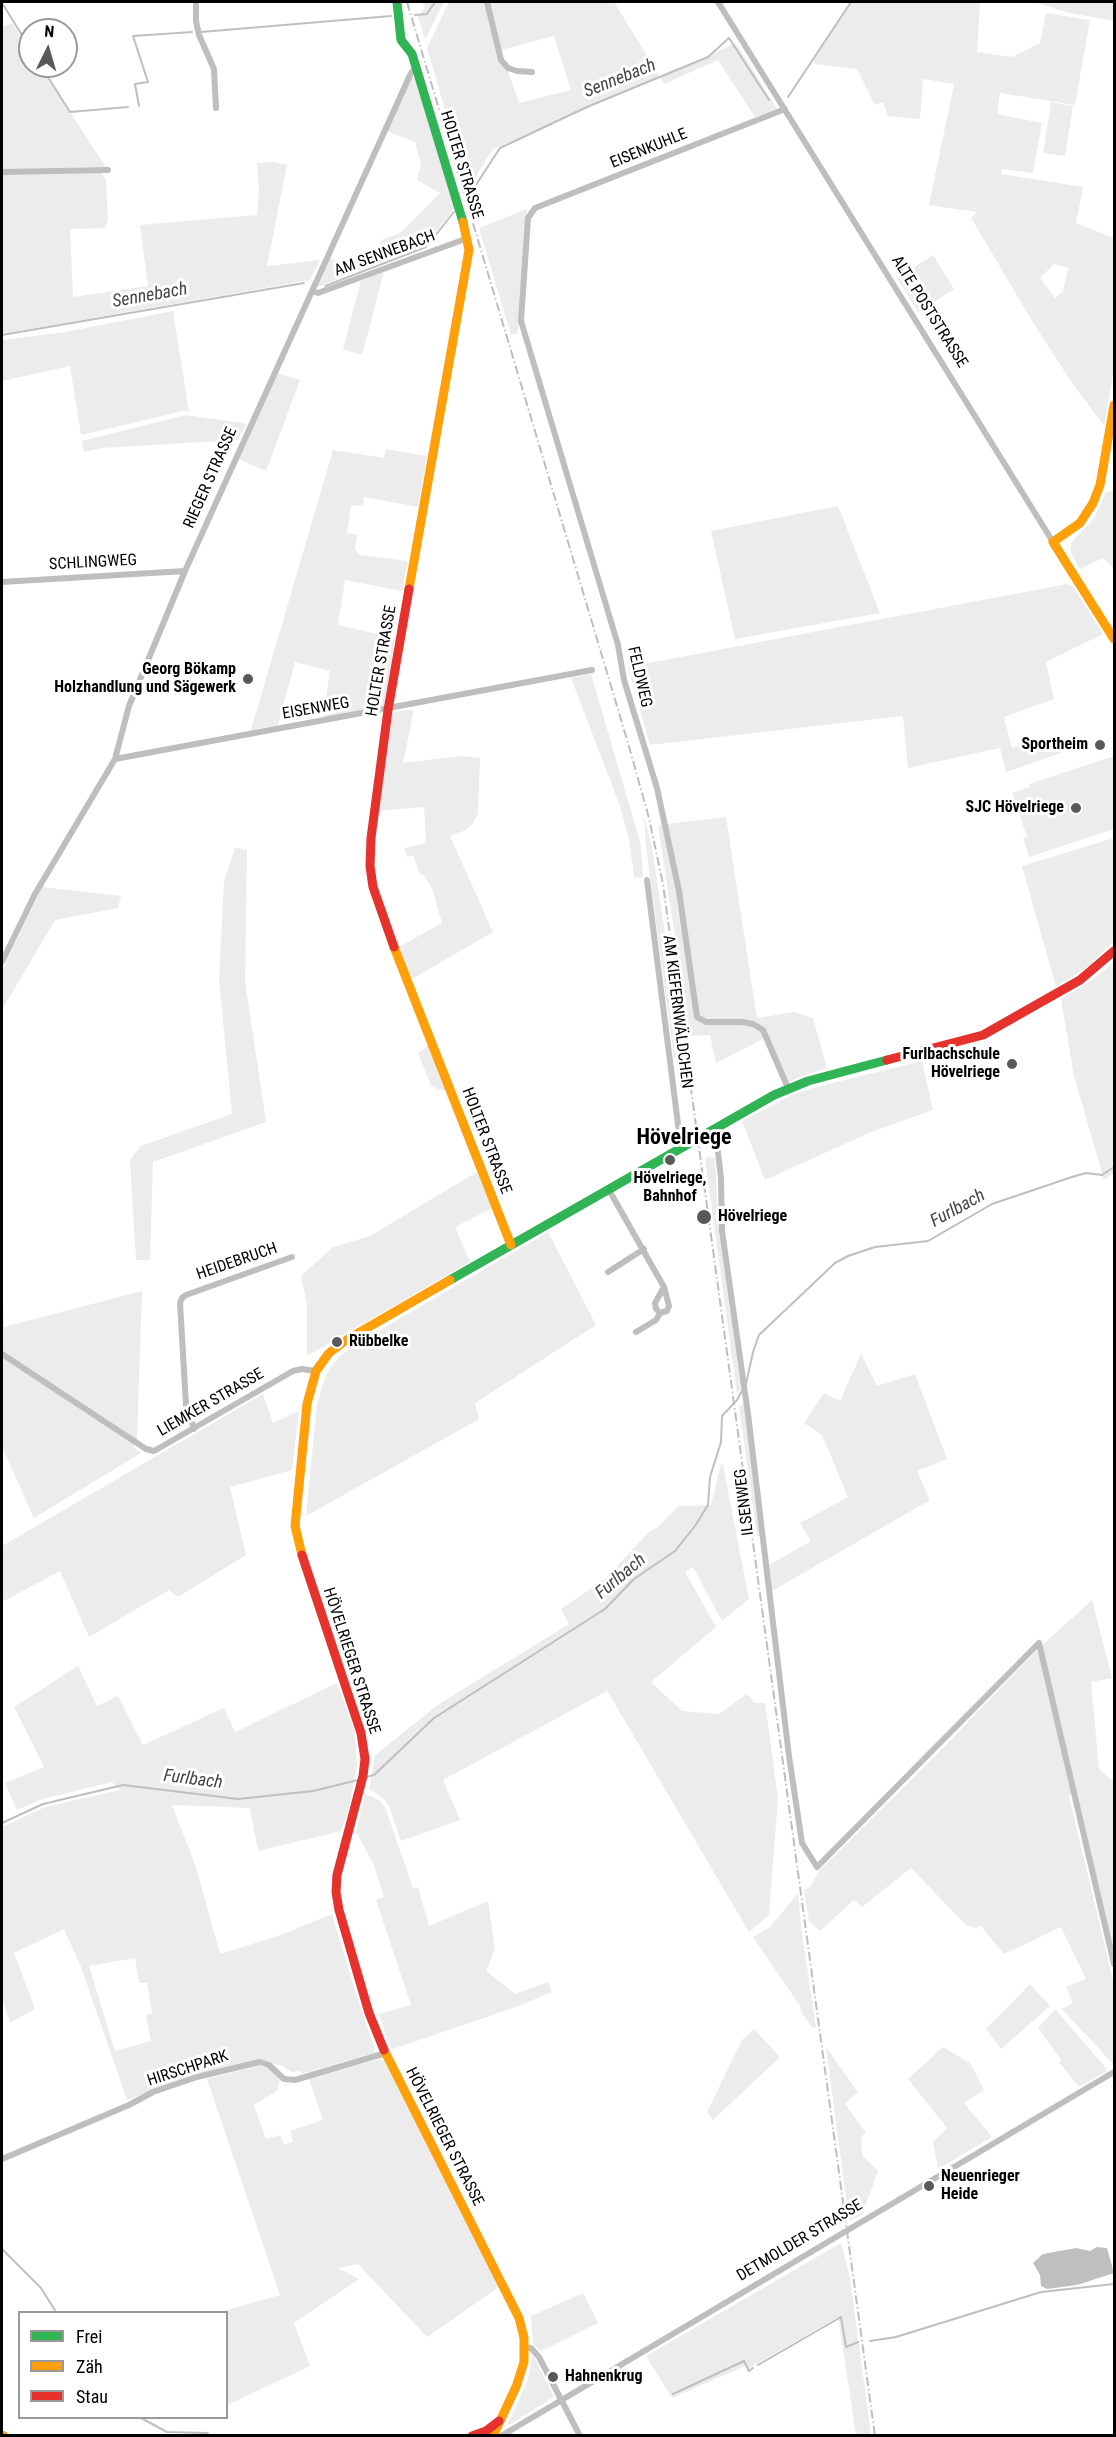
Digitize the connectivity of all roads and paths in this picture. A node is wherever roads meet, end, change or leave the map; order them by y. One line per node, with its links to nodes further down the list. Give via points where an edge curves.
1 (196, 2): 7 (street, via 198,28 214,69)
2 (397, 2): 5 (main road, via 401,40 412,54)
3 (487, 2): 6 (street, via 501,60 508,68)
4 (718, 2): 8 (street, ALTE POSTSTRASSE)
5 (416, 68): 12 (main road, HOLTER STRASSE); 13 (street, RIEGER STRASSE)
6 (532, 72)
7 (216, 108)
8 (785, 109): 11 (street, EISENKUHLE, via 535,208); 15 (street, ALTE POSTSTRASSE)
9 (108, 170): 10 (street)
10 (2, 172)
11 (528, 218): 25 (street, FELDWEG, via 521,321 657,788 679,891 697,1017 706,1022 753,1024 763,1030)
12 (468, 237): 13 (street, AM SENNEBACH, via 318,293); 20 (main road, HOLTER STRASSE, via 469,263)
13 (312, 291): 16 (street, RIEGER STRASSE)
14 (1114, 405): 15 (main road, via 1100,485 1093,502 1080,523)
15 (1053, 542): 18 (main road, ALTE POSTSTRASSE)
16 (185, 571): 17 (street, SCHLINGWEG); 21 (street, RIEGER STRASSE, via 129,706)
17 (2, 582)
18 (1114, 639)
19 (592, 670): 20 (street, EISENWEG)
20 (388, 710): 21 (street, EISENWEG); 29 (main road, HOLTER STRASSE, via 371,838 373,887)
21 (115, 759): 24 (street, RIEGER STRASSE, via 35,894)
22 (647, 880): 27 (street, AM KIEFERNWÄLDCHEN)
23 (1114, 951): 25 (main road, HÖVELRIEGER STRASSE, via 1073,984 983,1035)
24 (2, 962)
25 (788, 1088): 26 (main road, HÖVELRIEGER STRASSE)
26 (712, 1130): 27 (main road, HÖVELRIEGER STRASSE); 39 (street, ILSENWEG, via 722,1178 722,1231 801,1837 807,1854 817,1867 1039,1643)
27 (683, 1146): 28 (main road, HÖVELRIEGER STRASSE)
28 (609, 1190): 29 (main road, HÖVELRIEGER STRASSE); 30 (street)
29 (509, 1247): 37 (main road, HÖVELRIEGER STRASSE, via 348,1339 329,1353)
30 (644, 1249): 32 (street); 33 (street)
31 (292, 1257): 38 (street, HEIDEBRUCH, via 182,1298 186,1406)
32 (608, 1272)
33 (664, 1287): 34 (street, via 655,1303); 34 (street, via 669,1306 667,1311)
34 (660, 1312): 35 (street, via 656,1320)
35 (636, 1332)
36 (2, 1354): 38 (street, LIEMKER STRASSE, via 146,1449 154,1451)
37 (316, 1371): 38 (street, LIEMKER STRASSE, via 293,1371); 40 (main road, HÖVELRIEGER STRASSE, via 307,1404 295,1526 364,1747 364,1772 336,1892 369,2013)
38 (195, 1428)
39 (1114, 1964)
40 (386, 2053): 42 (street, HIRSCHPARK, via 295,2080 284,2079 260,2062 197,2078 153,2092); 43 (main road, HÖVELRIEGER STRASSE, via 519,2318)
41 (1114, 2072): 44 (street, DETMOLDER STRASSE)
42 (2, 2159)
43 (525, 2348): 44 (street, via 531,2348 539,2357); 45 (main road, HÖVELRIEGER STRASSE, via 520,2375)
44 (562, 2400): 45 (street, DETMOLDER STRASSE, via 510,2430); 47 (street)
45 (494, 2433): 46 (main road)
46 (472, 2436)
47 (580, 2436)

